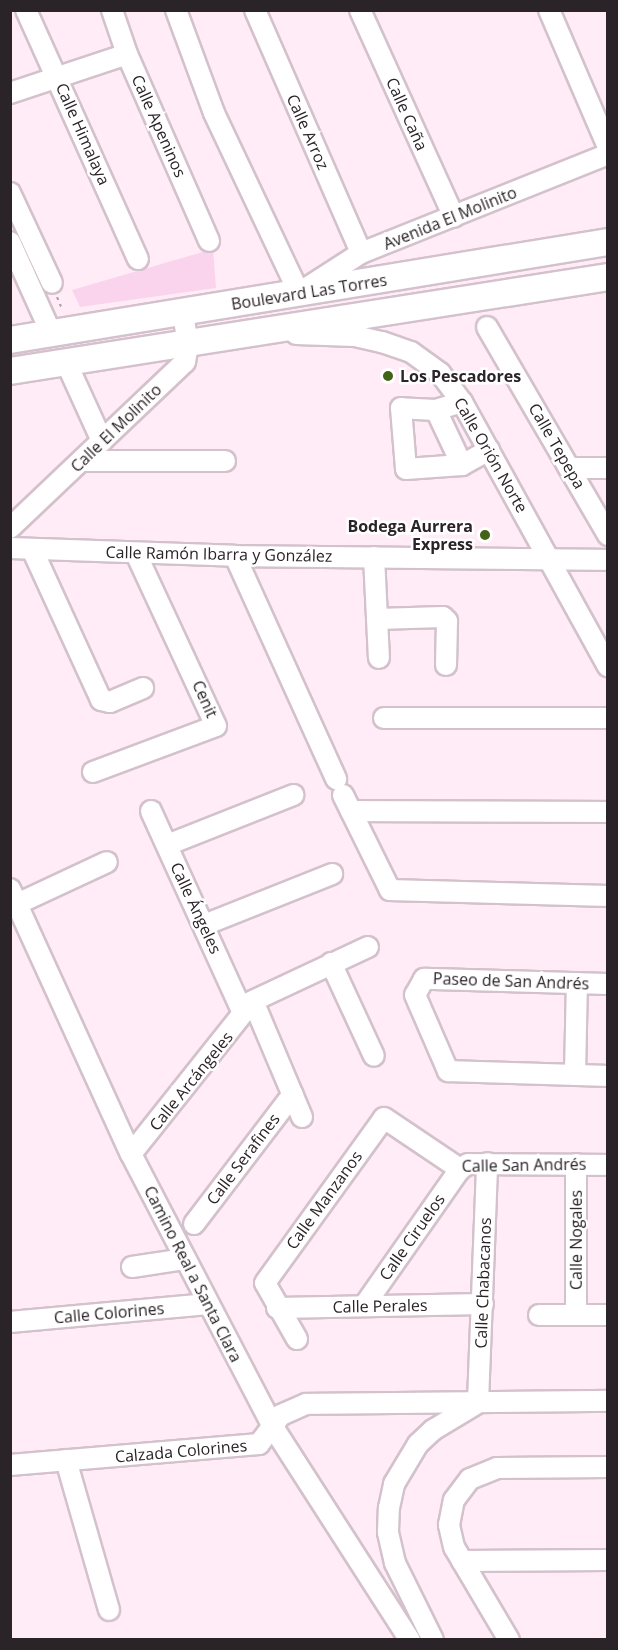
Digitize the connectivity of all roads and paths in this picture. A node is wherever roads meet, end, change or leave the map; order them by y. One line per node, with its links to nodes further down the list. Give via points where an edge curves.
1 (26, 10): 8 (street, Calle Himalaya)
2 (112, 10): 7 (street, Calle Apeninos)
3 (176, 10): 21 (street, via 214,113)
4 (255, 10): 17 (street, Calle Arroz)
5 (360, 10): 13 (street, Calle Caña)
6 (549, 10): 10 (street)
7 (127, 54): 8 (street); 14 (street, Calle Apeninos)
8 (57, 76): 9 (street); 18 (street, Calle Himalaya)
9 (10, 93)
10 (608, 147)
11 (608, 154): 13 (street, Avenida El Molinito)
12 (10, 193): 20 (street)
13 (454, 217): 17 (street, Avenida El Molinito)
14 (209, 241)
15 (10, 242): 24 (street)
16 (608, 242): 21 (main road, Boulevard Las Torres)
17 (361, 253): 21 (street, Avenida El Molinito)
18 (138, 259)
19 (608, 277): 25 (main road, Boulevard Las Torres)
20 (52, 283): 24 (path)
21 (299, 293): 22 (main road, Boulevard Las Torres)
22 (183, 313): 24 (main road, Boulevard Las Torres); 27 (street)
23 (487, 327): 38 (street, Calle Tepepa)
24 (61, 332): 26 (main road, Boulevard Las Torres)
25 (269, 333): 27 (main road, Boulevard Las Torres); 30 (street, Calle Orión Norte, via 355,336 411,352 440,373)
26 (10, 340)
27 (188, 345): 28 (main road, Boulevard Las Torres); 32 (street, Calle El Molinito, via 185,362)
28 (66, 362): 29 (main road, Boulevard Las Torres); 32 (street)
29 (10, 371)
30 (462, 402): 31 (street); 33 (street, Calle Orión Norte)
31 (437, 416): 36 (street); 37 (street); 37 (street, via 401,408 406,469)
32 (102, 441): 35 (street, Calle El Molinito)
33 (489, 450): 36 (street); 47 (street, Calle Orión Norte)
34 (225, 461): 35 (street)
35 (82, 462): 40 (street, Calle El Molinito)
36 (462, 465): 37 (street)
37 (440, 466)
38 (569, 468): 39 (street); 41 (street, Calle Tepepa)
39 (608, 468)
40 (10, 528)
41 (608, 535)
42 (10, 548): 43 (street, Calle Ramón Ibarra y González)
43 (32, 549): 44 (street, Calle Ramón Ibarra y González); 53 (street, via 101,700 110,702)
44 (136, 554): 45 (street, Calle Ramón Ibarra y González); 56 (street, Cenit, via 216,726)
45 (235, 556): 46 (street, Calle Ramón Ibarra y González); 58 (street)
46 (374, 557): 47 (street, Calle Ramón Ibarra y González); 49 (street)
47 (549, 558): 48 (street, Calle Ramón Ibarra y González); 52 (street, Calle Orión Norte)
48 (608, 560)
49 (377, 620): 50 (street); 51 (street, via 443,616 447,621)
50 (379, 658)
51 (446, 665)
52 (608, 666)
53 (143, 688)
54 (384, 718): 55 (street)
55 (608, 718)
56 (93, 772)
57 (294, 795): 61 (street)
58 (343, 795): 60 (street); 65 (street, via 390,890)
59 (151, 811): 61 (street, Calle Ángeles)
60 (608, 812)
61 (167, 845): 66 (street, Calle Ángeles)
62 (107, 862): 64 (street)
63 (332, 874): 66 (street)
64 (14, 896): 78 (street, Camino Real a Santa Clara)
65 (608, 896)
66 (204, 925): 71 (street, Calle Ángeles)
67 (368, 947): 68 (street)
68 (331, 963): 71 (street); 72 (street)
69 (577, 983): 70 (street, Paseo de San Andrés); 73 (street); 73 (street, Paseo de San Andrés, via 424,979 415,995 448,1071)
70 (608, 984)
71 (248, 1003): 75 (street, Calle Ángeles); 78 (street, Calle Arcángeles, via 241,1019)
72 (374, 1056)
73 (575, 1075): 74 (street, Paseo de San Andrés)
74 (608, 1076)
75 (293, 1094): 76 (street, Calle Ángeles); 83 (street, Calle Serafines)
76 (302, 1117)
77 (384, 1118): 82 (street, Calle San Andrés); 89 (street, Calle Manzanos, via 265,1283)
78 (131, 1154): 84 (street, Camino Real a Santa Clara)
79 (487, 1163): 80 (street, Calle San Andrés); 82 (street, Calle San Andrés, via 468,1164); 87 (street, Calle Chabacanos)
80 (576, 1164): 81 (street, Calle San Andrés); 90 (street, Calle Nogales)
81 (608, 1164)
82 (460, 1169): 88 (street, Calle Ciruelos)
83 (194, 1224)
84 (185, 1259): 85 (street); 86 (street, Camino Real a Santa Clara)
85 (132, 1267)
86 (208, 1304): 93 (street, Calle Colorines); 97 (street, Camino Real a Santa Clara)
87 (483, 1305): 88 (street, Calle Perales); 96 (street, Calle Chabacanos)
88 (364, 1306): 89 (street, Calle Perales)
89 (277, 1308): 94 (street)
90 (576, 1315): 91 (street); 92 (street)
91 (608, 1315)
92 (538, 1316)
93 (10, 1322)
94 (297, 1339)
95 (608, 1401): 96 (street, Calzada Colorines)
96 (478, 1402): 97 (street, Calzada Colorines, via 306,1404 281,1415); 105 (street, via 418,1444 394,1484 389,1508 388,1532 395,1563)
97 (273, 1427): 98 (street, Calzada Colorines, via 259,1444); 104 (street, Camino Real a Santa Clara)
98 (66, 1460): 99 (street, Calzada Colorines); 103 (street)
99 (10, 1465)
100 (608, 1467): 102 (street, via 497,1468 481,1473 464,1486 451,1508 449,1525)
101 (608, 1560): 102 (street)
102 (462, 1561): 106 (street)
103 (109, 1610)
104 (410, 1640)
105 (433, 1640)
106 (509, 1640)

